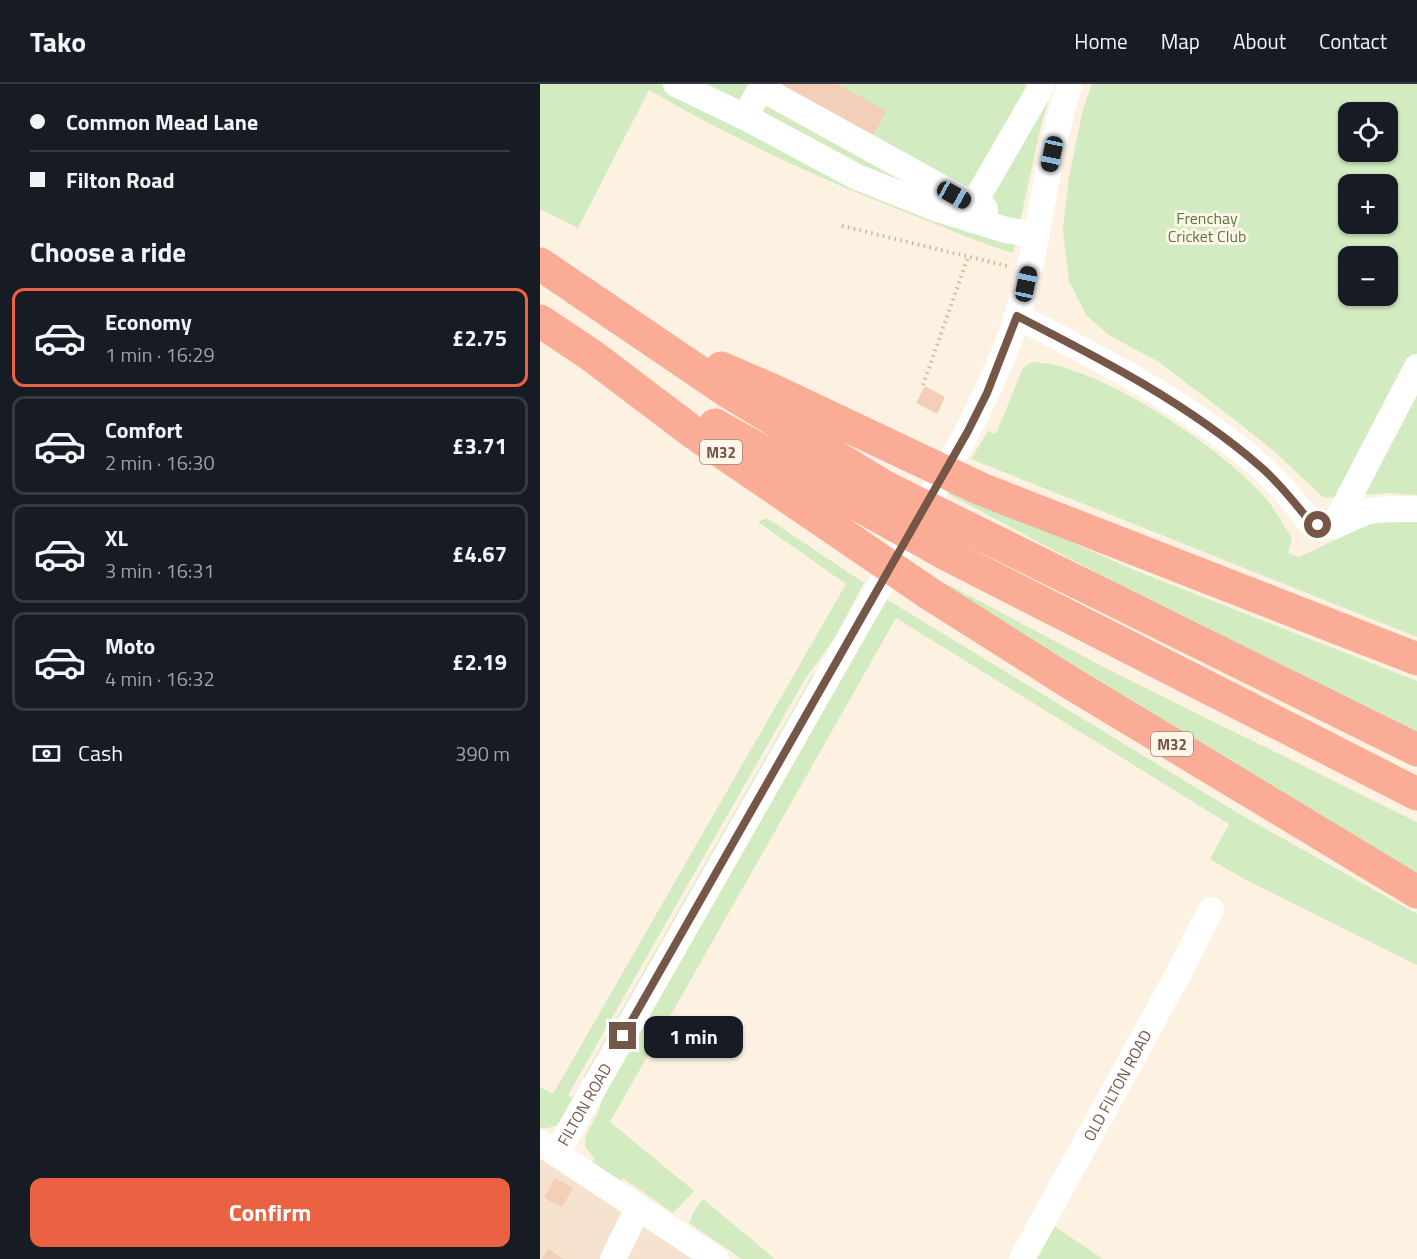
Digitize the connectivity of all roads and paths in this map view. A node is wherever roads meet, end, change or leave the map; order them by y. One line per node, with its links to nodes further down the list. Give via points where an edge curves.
1 (676, 84): 4 (street)
2 (1070, 84): 7 (street, FILTON ROAD)
3 (1041, 87): 5 (street)
4 (745, 117): 5 (street, via 761,88); 7 (street, via 857,177 935,208 1006,230)
5 (973, 206): 7 (street)
6 (842, 226): 8 (path)
7 (1037, 229): 10 (street, FILTON ROAD)
8 (968, 257): 10 (path); 16 (path)
9 (540, 264): 13 (highway, M32)
10 (1028, 272): 11 (street, FILTON ROAD)
11 (1017, 316): 19 (street, via 1128,374 1179,406 1263,469 1311,523); 26 (street, FILTON ROAD, via 968,431)
12 (540, 321): 14 (highway, M32)
13 (653, 339): 17 (highway, M32); 21 (highway, M32, via 772,390 981,489)
14 (591, 355): 17 (highway, M32); 24 (highway, M32, via 694,433 930,594)
15 (1417, 367): 19 (street)
16 (923, 386)
17 (879, 500): 20 (highway, M32)
18 (1417, 509): 19 (street, via 1370,511)
19 (1334, 526)
20 (956, 541): 22 (highway, M32); 23 (highway, M32)
21 (1417, 659)
22 (1417, 750)
23 (1417, 794)
24 (1417, 892)
25 (1211, 910): 30 (street, OLD FILTON ROAD)
26 (548, 1149): 27 (street)
27 (638, 1208): 28 (street); 29 (street)
28 (613, 1259)
29 (716, 1259)
30 (1022, 1259)

